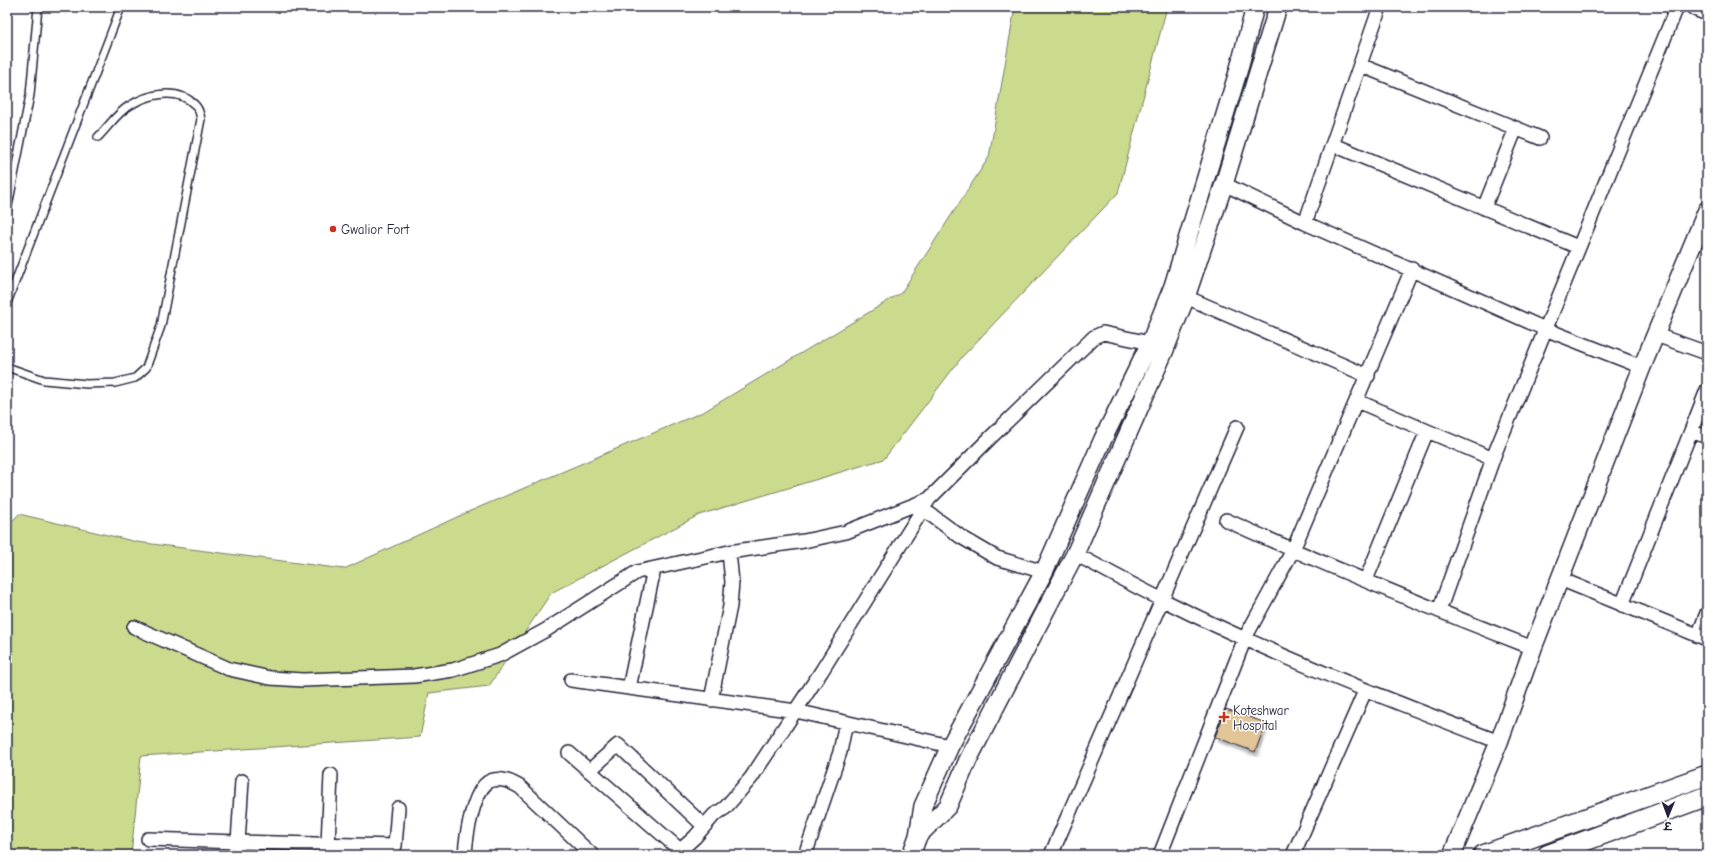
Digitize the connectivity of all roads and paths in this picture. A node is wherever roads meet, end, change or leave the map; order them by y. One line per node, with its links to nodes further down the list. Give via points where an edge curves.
1 (38, 7): 17 (lane, via 30,95)
2 (121, 7): 22 (lane)
3 (1255, 7): 25 (street, via 1238,72 1173,286)
4 (1278, 7): 14 (street)
5 (1380, 7): 9 (street)
6 (1677, 7): 19 (street)
7 (1695, 7): 8 (street)
8 (1707, 12)
9 (1360, 65): 10 (street); 13 (street)
10 (1516, 128): 12 (street); 15 (street)
11 (98, 137): 27 (lane, via 128,106 166,93 186,98 197,106 201,119 161,326 146,368 135,378 115,384 87,384 44,380)
12 (1540, 138)
13 (1334, 145): 15 (street); 18 (street)
14 (1224, 184): 18 (street); 21 (street)
15 (1484, 208): 19 (street)
16 (1707, 210): 24 (street)
17 (7, 211)
18 (1305, 223): 20 (street)
19 (1578, 247): 23 (street)
20 (1412, 269): 23 (street); 29 (street)
21 (1186, 297): 29 (street); 41 (street)
22 (7, 303)
23 (1545, 329): 28 (street); 36 (street)
24 (1656, 335): 26 (street); 28 (street)
25 (1150, 343): 37 (street, via 1103,333 1094,338); 43 (street, via 1103,439)
26 (1707, 354)
27 (7, 367)
28 (1642, 367): 45 (street)
29 (1368, 376): 31 (street)
30 (1707, 390): 34 (street)
31 (1357, 401): 33 (street); 39 (street)
32 (1237, 427): 46 (street)
33 (1428, 430): 36 (street); 44 (street)
34 (1691, 431): 35 (street); 47 (street)
35 (1707, 437)
36 (1493, 459): 48 (street)
37 (926, 504): 40 (street, via 846,532); 43 (street, via 962,537 997,558); 58 (street)
38 (1226, 520): 39 (street)
39 (1293, 550): 44 (street); 51 (street)
40 (729, 552): 42 (street); 57 (street, via 732,582 730,606)
41 (1075, 554): 46 (street); 70 (street, via 968,760 948,806)
42 (654, 569): 50 (street, via 638,572 546,630 500,655 453,670 414,676 303,680 270,678 229,669); 55 (street)
43 (1044, 572): 61 (street)
44 (1366, 580): 48 (street)
45 (1560, 580): 47 (street); 53 (street)
46 (1161, 600): 51 (street); 81 (street)
47 (1622, 605): 52 (street)
48 (1439, 611): 53 (street)
49 (1707, 613): 52 (street)
50 (134, 627)
51 (1245, 638): 56 (street); 82 (street)
52 (1702, 638)
53 (1533, 648): 60 (street)
54 (571, 680): 55 (street)
55 (629, 688): 57 (street)
56 (1365, 691): 60 (street); 83 (street)
57 (711, 700): 58 (street)
58 (796, 711): 59 (street); 69 (street, via 751,778 725,808)
59 (846, 722): 61 (street); 79 (street, via 840,752)
60 (1499, 742): 84 (street)
61 (950, 746): 70 (street, via 923,806)
62 (569, 753): 63 (street)
63 (589, 771): 69 (street, via 618,745); 75 (street)
64 (330, 775): 73 (street)
65 (1707, 775): 85 (main road)
66 (242, 781): 72 (street)
67 (1707, 796): 86 (main road)
68 (398, 808): 74 (street, via 395,846)
69 (704, 826): 75 (street)
70 (918, 836): 80 (street)
71 (148, 840): 72 (street)
72 (238, 842): 73 (street); 76 (street)
73 (328, 844): 74 (street)
74 (392, 850)
75 (677, 853)
76 (237, 855)
77 (465, 855): 78 (street, via 466,835 481,788 492,780 507,780 520,787)
78 (592, 855)
79 (805, 855)
80 (911, 855)
81 (1051, 855)
82 (1160, 855)
83 (1293, 855)
84 (1452, 855)
85 (1483, 855)
86 (1547, 855)

